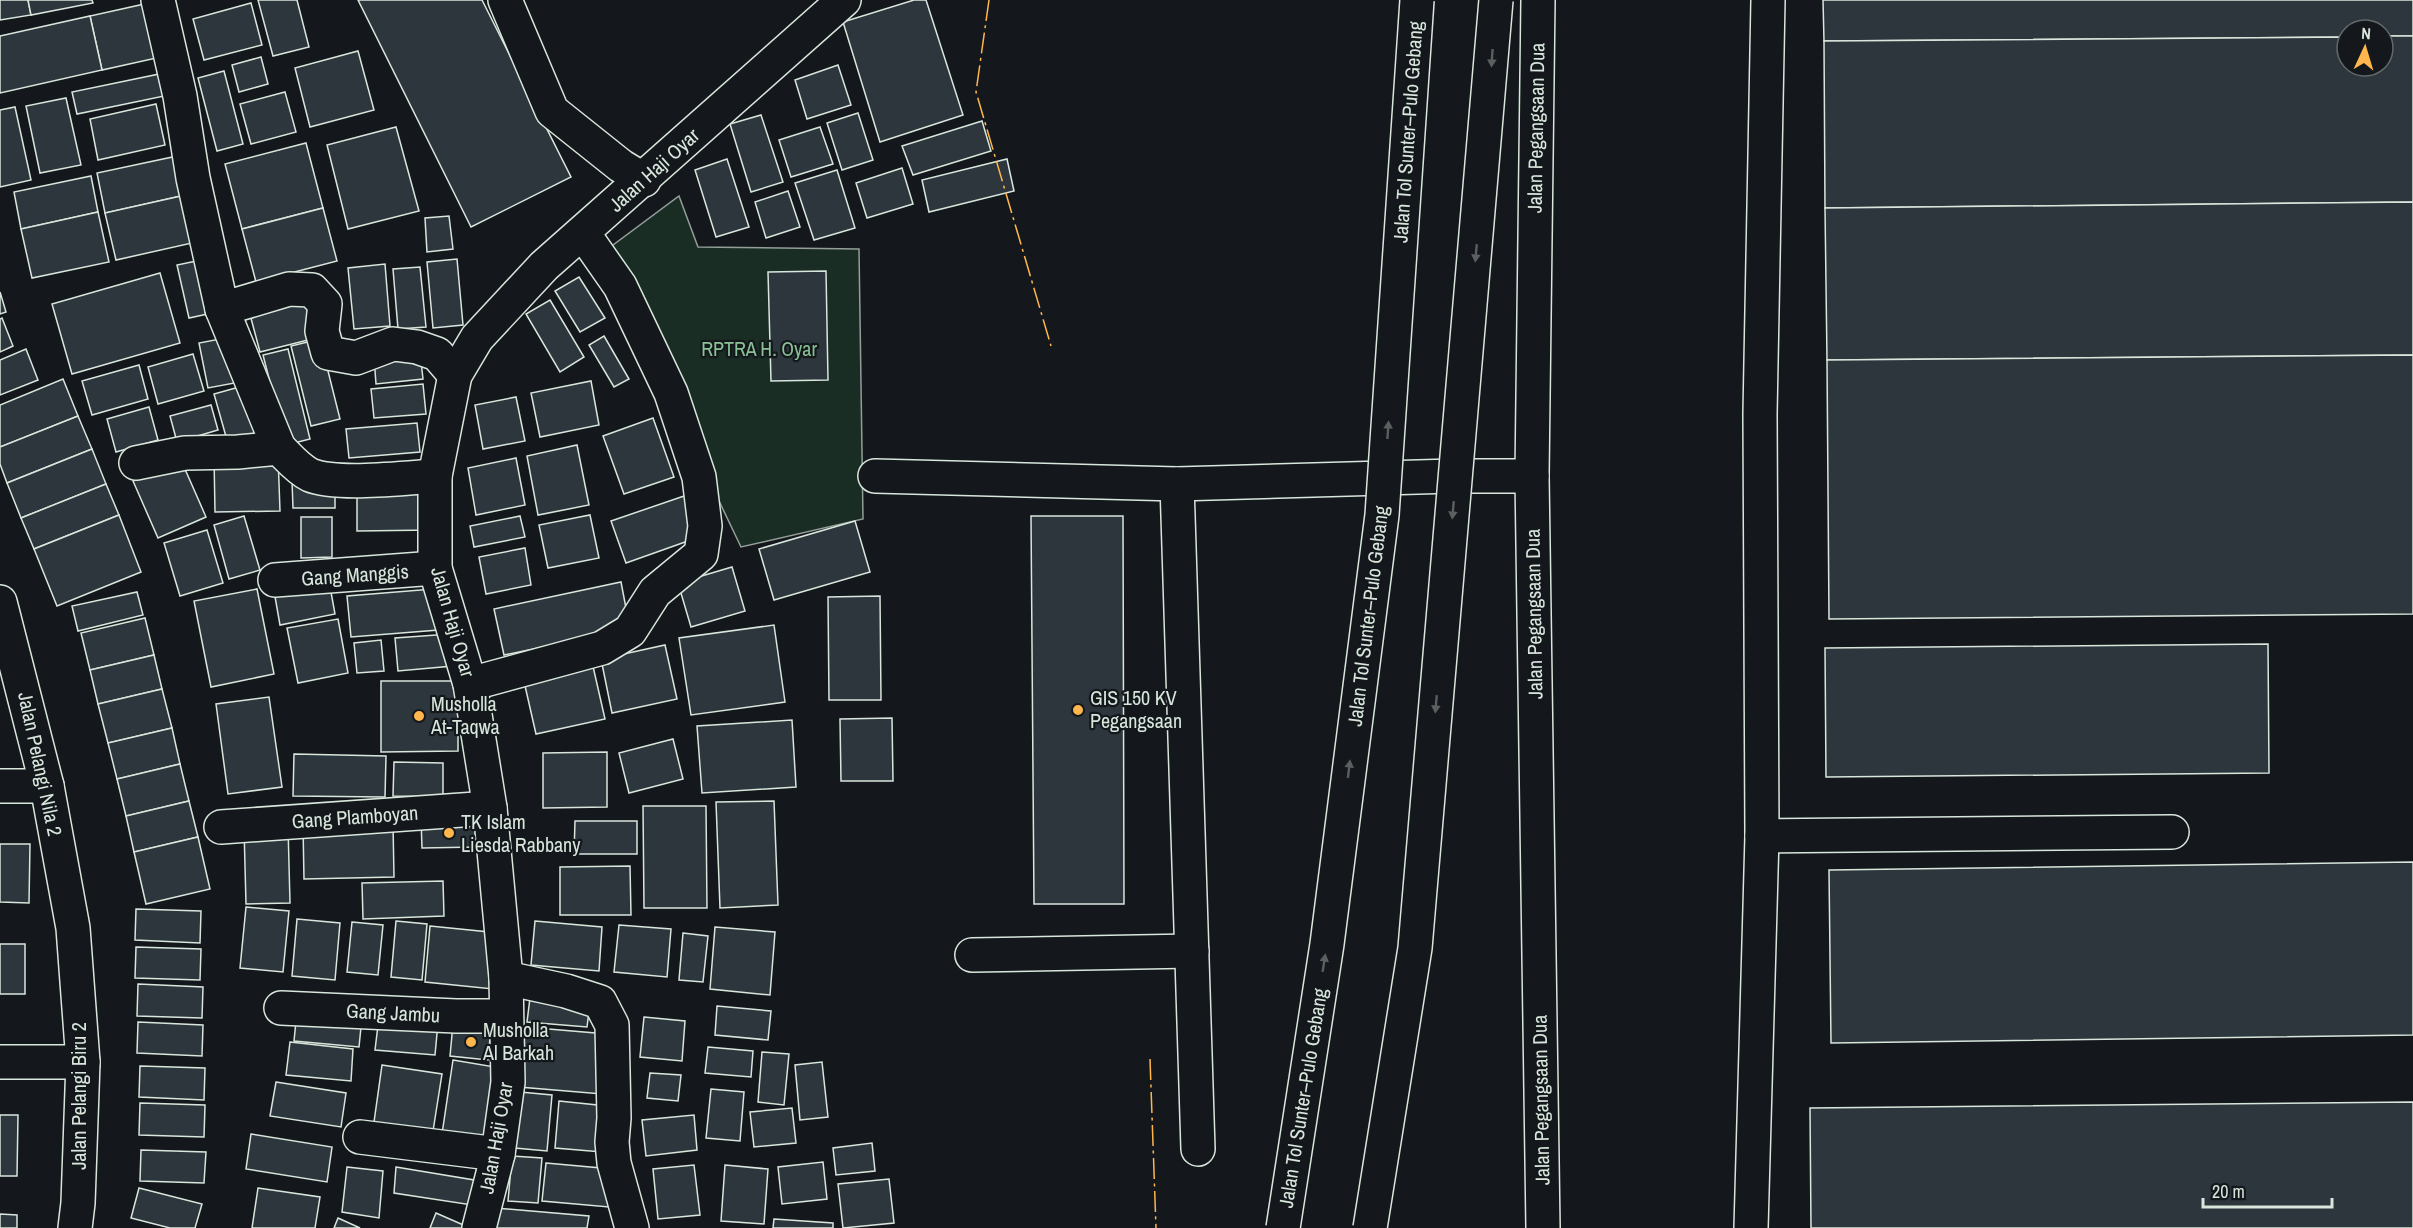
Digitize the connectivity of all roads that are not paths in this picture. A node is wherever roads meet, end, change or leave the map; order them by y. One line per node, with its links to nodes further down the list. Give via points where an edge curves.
1 (158, 0): 10 (main road)
2 (505, 0): 8 (main road, via 552,111)
3 (844, 0): 8 (main road, Jalan Haji Oyar)
4 (1417, 0): 42 (main road, Jalan Tol Sunter–Pulo Gebang, one-way to 4, bridge, via 1327,944 1382,515)
5 (1496, 0): 43 (main road, one-way to 43, bridge, via 1415,948)
6 (1538, 0): 16 (main road, Jalan Pegangsaan Dua)
7 (1768, 0): 27 (main road, via 1760,414)
8 (644, 180): 9 (main road, Jalan Haji Oyar)
9 (583, 233): 11 (main road, Jalan Haji Oyar, via 506,304 477,338); 21 (main road, via 620,286 671,393 699,477 705,526 701,554 655,592 630,631 602,648)
10 (222, 309): 11 (main road, via 289,289 312,290 325,304 322,331 328,352 356,358 393,344 417,347 437,354); 12 (main road)
11 (455, 375): 14 (main road, Jalan Haji Oyar)
12 (279, 448): 13 (main road, via 185,453); 14 (main road, via 311,475 344,480)
13 (136, 464)
14 (435, 476): 18 (main road, Jalan Haji Oyar)
15 (875, 476): 17 (main road)
16 (1532, 476): 17 (main road); 44 (main road, Jalan Pegangsaan Dua)
17 (1177, 484): 29 (main road)
18 (435, 568): 19 (main road, Gang Manggis); 21 (main road, Jalan Haji Oyar)
19 (275, 580)
20 (0, 602): 23 (main road, Jalan Pelangi Nila 2)
21 (470, 684): 24 (main road, Jalan Haji Oyar)
22 (0, 786): 23 (main road)
23 (47, 786): 28 (main road, Jalan Pelangi Nila 2)
24 (490, 807): 25 (main road, Gang Plamboyan); 31 (main road, Jalan Haji Oyar)
25 (221, 827)
26 (2172, 832): 27 (main road)
27 (1762, 836): 45 (main road)
28 (73, 928): 35 (main road, Jalan Pelangi Biru 2)
29 (1192, 951): 30 (main road); 37 (main road)
30 (972, 955)
31 (506, 978): 33 (main road, Jalan Haji Oyar); 41 (main road, via 600,1002 612,1025 614,1163)
32 (281, 1008): 33 (main road, Gang Jambu)
33 (506, 1016): 38 (main road, Jalan Haji Oyar, via 508,1082)
34 (0, 1062): 35 (main road)
35 (83, 1062): 39 (main road, Jalan Pelangi Biru 2)
36 (360, 1137): 38 (main road)
37 (1198, 1149)
38 (498, 1154): 40 (main road, Jalan Haji Oyar)
39 (75, 1228)
40 (479, 1228)
41 (632, 1228)
42 (1283, 1228)
43 (1370, 1228)
44 (1543, 1228)
45 (1751, 1228)

